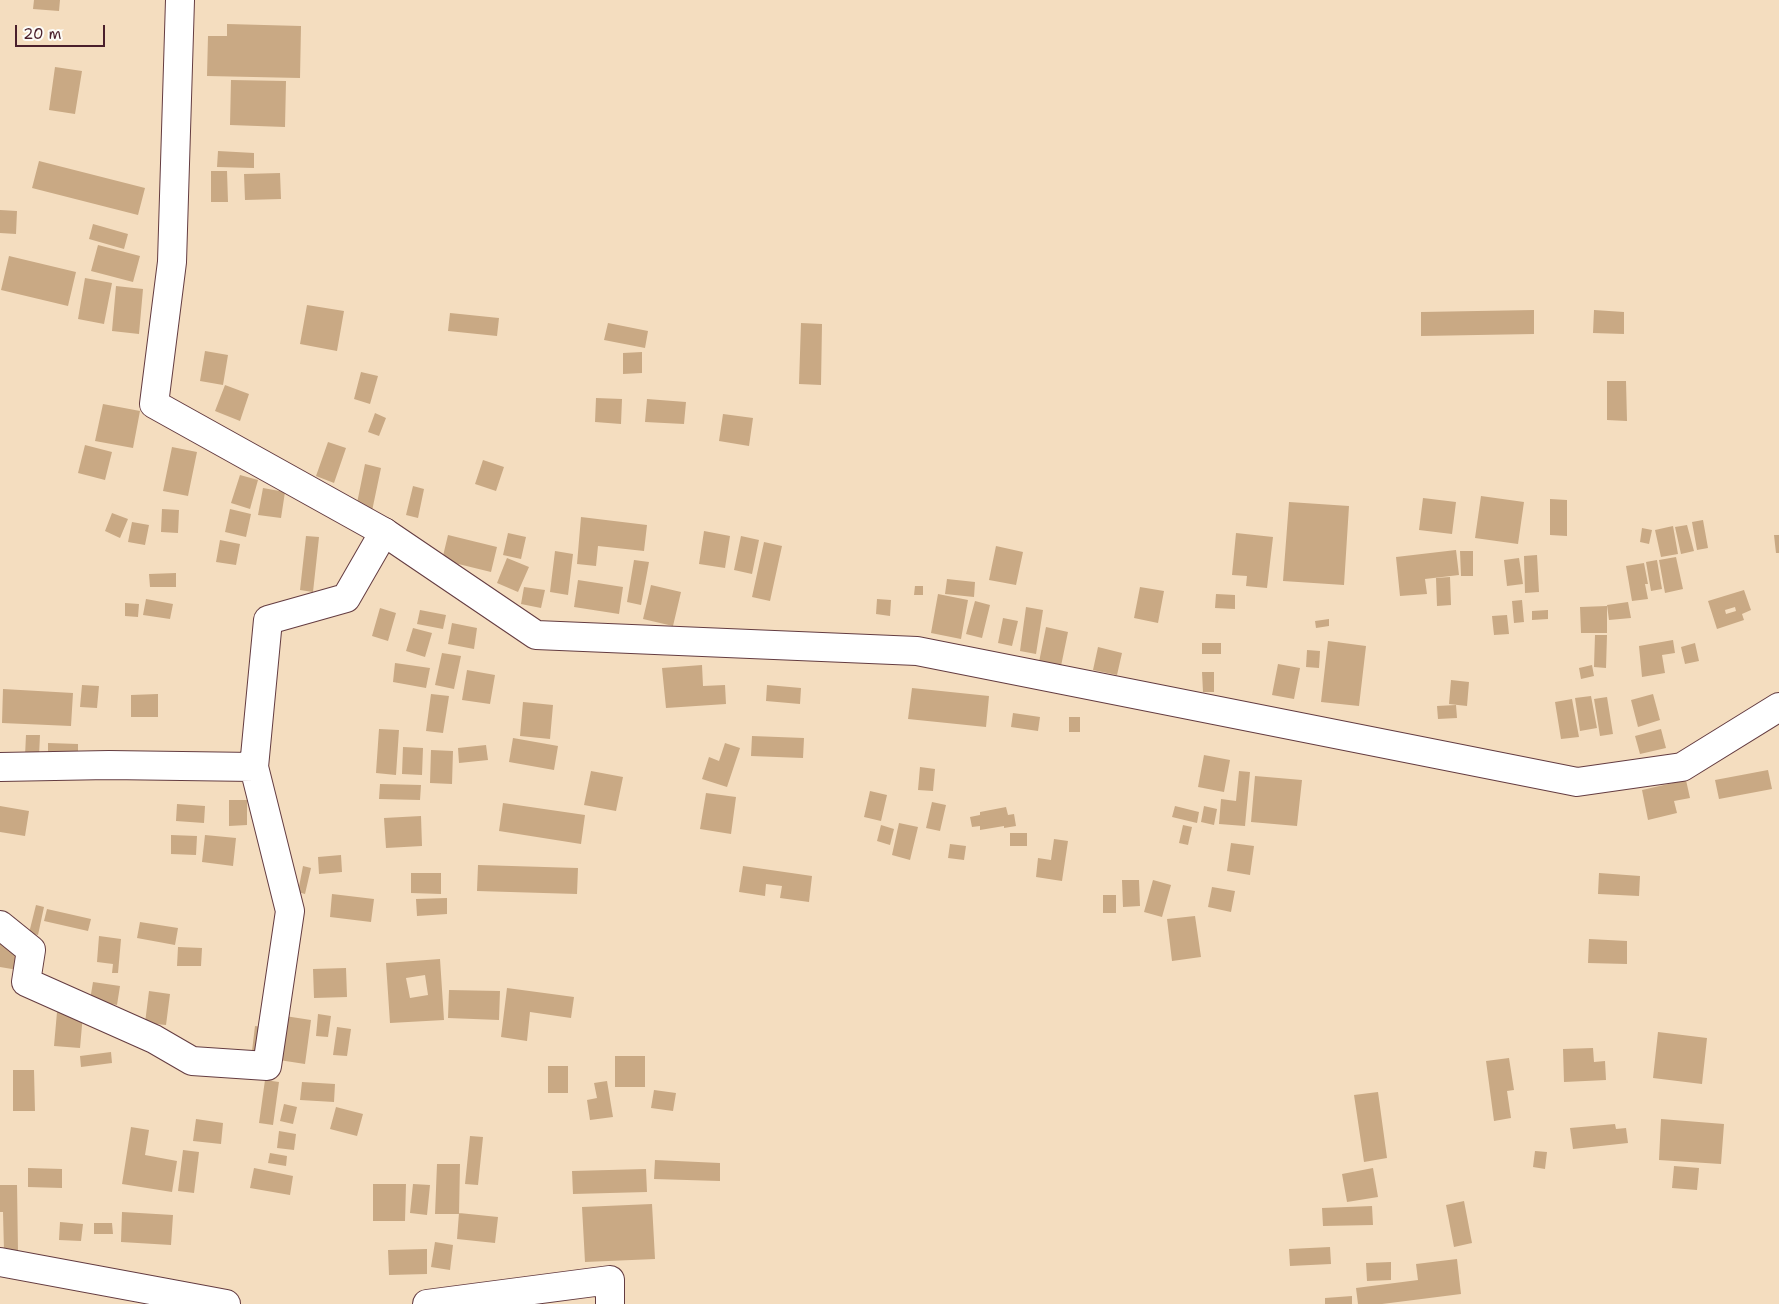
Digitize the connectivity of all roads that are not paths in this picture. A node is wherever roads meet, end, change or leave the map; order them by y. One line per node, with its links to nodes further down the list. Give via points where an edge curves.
1 (180, 0): 2 (street, via 172,262 154,404)
2 (384, 532): 3 (street, via 536,636 917,650 1577,782 1682,767); 5 (street, via 346,598 268,620)
3 (1779, 706)
4 (0, 767): 5 (street)
5 (254, 767): 6 (street, via 290,911 267,1066 192,1061 154,1039 26,982 31,950)
6 (0, 925)
7 (0, 1262): 8 (street)
8 (166, 1299): 9 (street)
9 (226, 1304)
10 (428, 1304): 11 (street, via 610,1280)
11 (610, 1304)

